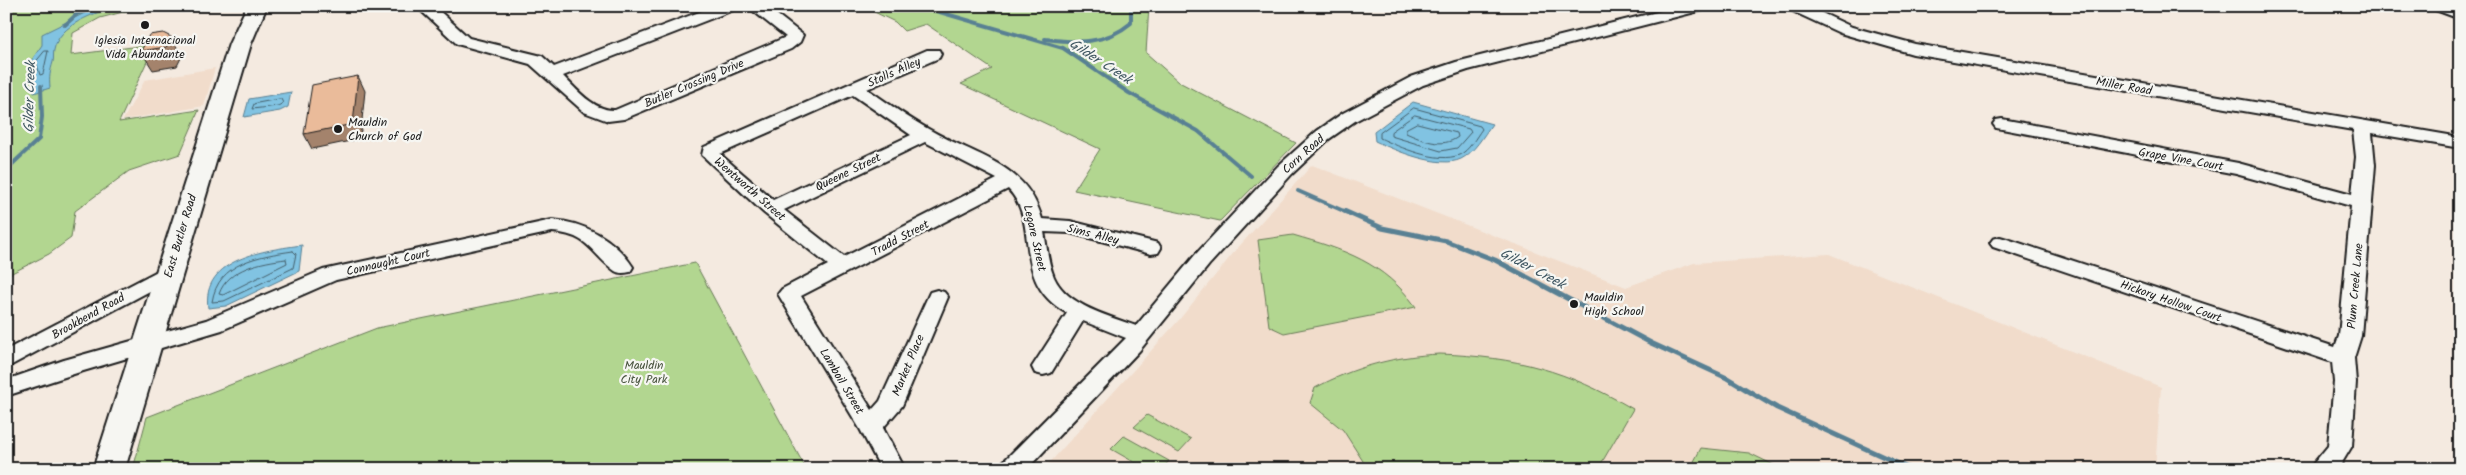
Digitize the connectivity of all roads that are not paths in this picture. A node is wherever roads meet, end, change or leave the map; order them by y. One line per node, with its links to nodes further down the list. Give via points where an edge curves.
1 (257, 6): 24 (main road, East Butler Road, via 240,44)
2 (424, 6): 10 (street, Butler Crossing Drive, via 463,41 536,60)
3 (730, 6): 10 (street)
4 (755, 6): 10 (street, Butler Crossing Drive, via 789,29 795,35 794,39 623,113 608,116 592,111)
5 (1701, 6): 28 (street, Corn Road, via 1462,66 1417,80 1358,112 1323,135 1290,166 1202,260)
6 (1794, 6): 13 (street, Miller Road, via 1846,30 1913,49)
7 (2439, 6): 8 (street)
8 (2460, 14)
9 (933, 54): 11 (street, Stolls Alley)
10 (552, 74)
11 (855, 89): 14 (street, Legare Street); 18 (street, Wentworth Street, via 711,151)
12 (2002, 124): 17 (street, Grape Vine Court, via 2238,169)
13 (2361, 126): 15 (street, Miller Road); 17 (street, Plum Creek Lane, via 2367,143 2363,190)
14 (925, 135): 16 (street, Legare Street); 18 (street, Queene Street)
15 (2460, 143)
16 (1010, 180): 19 (street, Legare Street, via 1027,200); 22 (street, Tradd Street)
17 (2358, 202): 30 (street, Plum Creek Lane, via 2361,216 2350,336)
18 (772, 209): 22 (street, Wentworth Street)
19 (1034, 225): 21 (street, Sims Alley, via 1070,227); 27 (street, Legare Street, via 1040,270 1053,292)
20 (2000, 243): 30 (street, Hickory Hollow Court)
21 (1151, 248)
22 (843, 267): 25 (street, Tradd Street)
23 (623, 268): 29 (street, Connaught Court, via 593,237 580,230 552,226 330,275 214,325)
24 (169, 272): 29 (main road, East Butler Road); 31 (street, Brookbend Road)
25 (789, 294): 34 (street, Lamboil Street)
26 (937, 297): 34 (street, Market Place, via 890,406)
27 (1079, 311): 28 (street, Legare Street); 32 (street)
28 (1140, 335): 37 (street, Corn Road)
29 (149, 344): 33 (street); 35 (main road, East Butler Road)
30 (2342, 358): 38 (street, Plum Creek Lane, via 2345,382 2340,446 2332,460)
31 (6, 360)
32 (1043, 366)
33 (6, 388)
34 (870, 426): 36 (street, Lamboil Street)
35 (109, 469)
36 (893, 469)
37 (1012, 469)
38 (2321, 469)

